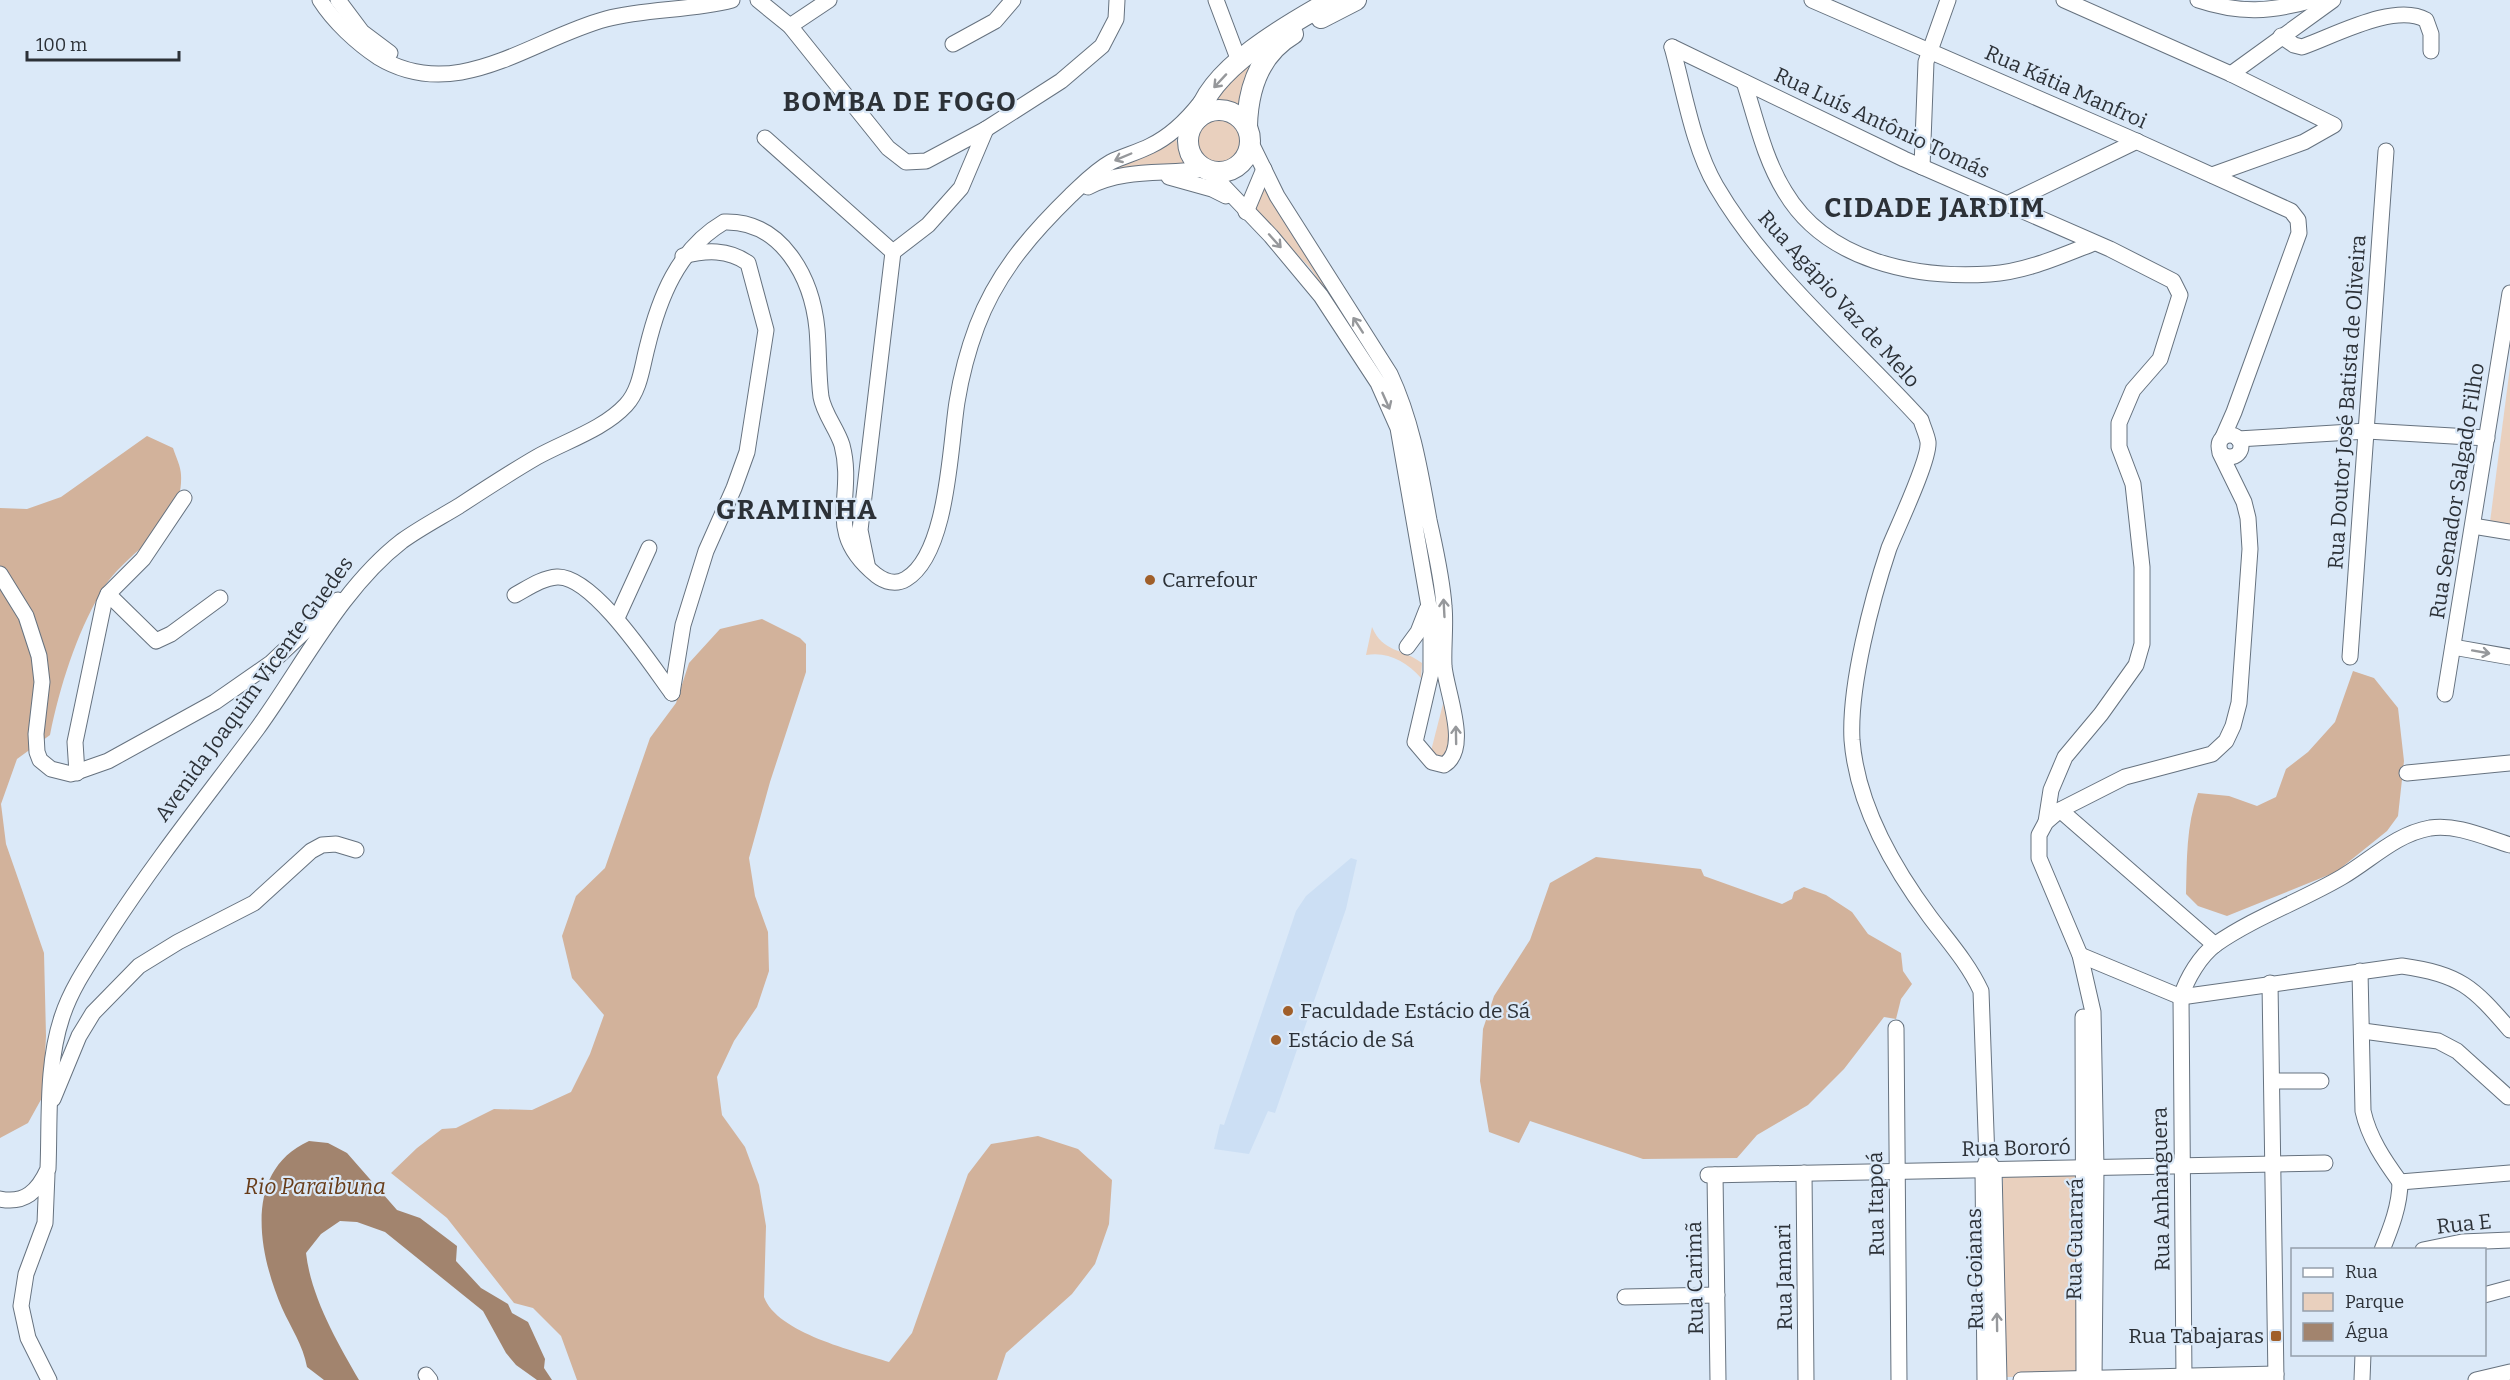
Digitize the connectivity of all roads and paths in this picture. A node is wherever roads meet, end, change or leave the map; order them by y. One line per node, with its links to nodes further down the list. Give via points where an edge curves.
1 (320, 0): 4 (street, via 370,52 399,67 438,75 477,70 606,19)
2 (338, 0): 3 (street, via 362,32 377,44 393,55 429,65 470,62 610,8)
3 (662, 0)
4 (732, 0)
5 (758, 0): 19 (street)
6 (829, 0): 19 (street)
7 (1013, 0): 21 (street, via 995,21)
8 (1118, 0): 30 (street, via 1116,19 1102,46 1061,81)
9 (1216, 0): 25 (street)
10 (1332, 0): 25 (main road, Avenida Joaquim Vicente Guedes, via 1283,27)
11 (1356, 0): 26 (main road, via 1286,38)
12 (1812, 0): 23 (street, Rua Kátia Manfroi)
13 (1948, 0): 23 (street)
14 (2064, 0): 27 (street)
15 (2198, 0): 18 (street)
16 (2313, 0): 18 (street, via 2263,11)
17 (2333, 0): 20 (street)
18 (2225, 4)
19 (789, 27): 30 (street, via 888,148 906,162 926,161)
20 (2281, 36): 24 (street, via 2302,47 2361,24 2408,14 2426,20); 27 (street)
21 (953, 44)
22 (1672, 47): 28 (street, Rua Luís Antônio Tomás); 82 (street, Rua Agápio Vaz de Melo, via 1702,155 1738,219 1798,292 1921,420 1928,444 1869,615 1852,740 1869,813 1879,833 1910,889 1971,969)
23 (1929, 50): 33 (street, Rua Kátia Manfroi); 36 (street)
24 (2431, 51)
25 (1239, 61): 29 (main road, Avenida Joaquim Vicente Guedes, one-way to 29)
26 (1261, 66): 34 (main road, via 1252,108); 34 (main road, via 1248,96)
27 (2231, 74): 39 (street, via 2334,125 2304,142)
28 (1744, 82): 36 (street, Rua Luís Antônio Tomás); 44 (street, via 1763,147 1785,193 1812,226 1859,255 1921,273 1991,274 2042,263)
29 (1198, 114): 31 (street); 31 (street, Avenida Joaquim Vicente Guedes); 34 (main road, via 1222,110 1240,118); 37 (main road, via 1188,140 1189,149 1196,163)
30 (986, 129): 45 (street, via 961,188 928,225)
31 (1175, 131): 40 (street, Avenida Joaquim Vicente Guedes, one-way to 40, via 1112,162 1089,177)
32 (765, 138): 45 (street)
33 (2137, 141): 39 (street, Rua Kátia Manfroi); 42 (street)
34 (1255, 148): 37 (main road, via 1237,168 1219,173); 43 (street); 69 (street, one-way to 34, via 1444,605 1405,405 1390,374 1277,196)
35 (2386, 151): 50 (street, Rua Doutor José Batista de Oliveira)
36 (1922, 167): 42 (street, Rua Luís Antônio Tomás)
37 (1206, 170): 38 (street, Avenida Joaquim Vicente Guedes); 41 (street)
38 (1148, 172): 40 (street, Avenida Joaquim Vicente Guedes, via 1100,181); 41 (street, via 1212,189)
39 (2212, 175): 52 (street, Rua Kátia Manfroi, via 2291,212 2298,220 2299,233 2234,412)
40 (1072, 195): 57 (street, Avenida Joaquim Vicente Guedes, via 1049,214 1017,251 978,326 957,400 939,525 923,559 907,579 897,582 888,582)
41 (1234, 200): 43 (street)
42 (2005, 205): 44 (street, Rua Luís Antônio Tomás)
43 (1246, 212): 60 (street, one-way to 60, via 1321,296 1384,397 1398,428)
44 (2094, 243): 47 (street, Rua Luís Antônio Tomás)
45 (893, 252): 57 (street, via 860,530)
46 (683, 256): 57 (street, Avenida Joaquim Vicente Guedes, via 711,230 724,222 736,221 762,228 786,248 803,276 817,326 822,401 842,445 842,521 847,540); 59 (street, Avenida Joaquim Vicente Guedes, via 654,320 637,388 629,402 616,415 534,459 404,540); 64 (street, via 734,254 748,263 753,277 766,330 747,452 706,551 683,625 672,693)
47 (2174, 281): 75 (street, Rua Guarará, via 2180,295 2160,359 2133,390 2119,423 2119,447 2133,484 2142,644 2130,673 2065,757 2051,790)
48 (2510, 293): 49 (street, Rua Senador Salgado Filho)
49 (2507, 330): 51 (street, Rua Senador Salgado Filho)
50 (2367, 431): 51 (street); 52 (street); 67 (street, Rua Doutor José Batista de Oliveira)
51 (2487, 438): 54 (street, Rua Senador Salgado Filho)
52 (2230, 444): 74 (street, via 2231,478 2244,502 2250,549 2239,703 2233,726 2226,741 2212,754 2125,777)
53 (184, 498): 61 (street, via 143,559)
54 (2473, 526): 55 (street); 66 (street, Rua Senador Salgado Filho)
55 (2510, 532)
56 (649, 548): 64 (street)
57 (868, 567)
58 (0, 574): 72 (street, via 26,616 39,656 42,682 37,752 45,765 57,772)
59 (354, 586): 72 (street, via 271,663 216,702 108,761); 90 (street, Avenida Joaquim Vicente Guedes, via 89,963 62,1016 50,1083)
60 (1426, 591): 65 (street, via 1425,617); 69 (street)
61 (108, 594): 63 (street, via 156,641); 72 (street, via 75,742)
62 (515, 595): 64 (street, via 538,582 564,578 576,583)
63 (220, 598)
64 (617, 618)
65 (1407, 647)
66 (2453, 647): 68 (street, one-way to 68); 70 (street, Rua Senador Salgado Filho)
67 (2350, 657)
68 (2510, 657)
69 (1438, 663): 69 (street, one-way to 69, via 1415,742 1438,765 1450,762 1456,746 1456,728)
70 (2445, 694)
71 (2510, 763): 73 (street)
72 (77, 773)
73 (2407, 773)
74 (2060, 810): 75 (street); 78 (street)
75 (2046, 822): 79 (street, Rua Guarará, via 2039,835 2039,858)
76 (2510, 845): 78 (street, via 2447,827 2416,831 2342,877)
77 (356, 850): 90 (street, via 330,844 311,851 254,903 139,966 88,1020)
78 (2215, 945): 83 (street, via 2192,972)
79 (2080, 955): 83 (street); 95 (street, Rua Guarará, via 2087,991 2083,1014 2089,1058)
80 (2360, 971): 81 (street); 85 (street, via 2402,966 2453,976); 86 (street)
81 (2270, 983): 83 (street); 87 (street)
82 (1982, 991): 93 (street, Rua Goianas)
83 (2181, 997): 94 (street, Rua Anhanguera)
84 (1896, 1028): 97 (street, Rua Itapoá)
85 (2510, 1030)
86 (2363, 1031): 89 (street, via 2438,1041 2457,1051); 101 (street, via 2365,1119 2378,1149)
87 (2272, 1081): 88 (street); 92 (street)
88 (2321, 1081)
89 (2508, 1097)
90 (50, 1107): 96 (street, Avenida Joaquim Vicente Guedes)
91 (2325, 1163): 92 (street, Rua Bororó)
92 (2273, 1164): 94 (street, Rua Bororó); 112 (street)
93 (1988, 1166): 95 (street, Rua Bororó); 97 (street, Rua Bororó); 119 (street, Rua Goianas); 120 (street, Rua Goianas, one-way to 93)
94 (2180, 1166): 95 (street, Rua Bororó); 113 (street, Rua Anhanguera)
95 (2091, 1168): 114 (street, Rua Guarará)
96 (48, 1169): 102 (street, via 29,1196 20,1200); 115 (street, Avenida Joaquim Vicente Guedes, via 45,1223 26,1274 21,1306 28,1338)
97 (1896, 1171): 98 (street, Rua Bororó); 118 (street, Rua Itapoá)
98 (1804, 1173): 100 (street, Rua Bororó); 117 (street, Rua Jamari)
99 (2510, 1173): 101 (street)
100 (1712, 1175): 108 (street, Rua Carimã)
101 (2400, 1182): 104 (street, via 2392,1225)
102 (0, 1199)
103 (2510, 1240): 105 (street, Rua E)
104 (2383, 1248)
105 (2433, 1248)
106 (2510, 1288): 107 (street)
107 (2486, 1294)
108 (1717, 1295): 109 (street); 116 (street, Rua Carimã)
109 (1625, 1297)
110 (2363, 1356): 122 (street)
111 (2510, 1372): 123 (street)
112 (2276, 1377): 113 (street)
113 (2184, 1378): 114 (street)
114 (2089, 1379): 121 (street)
115 (49, 1380)
116 (1718, 1380)
117 (1806, 1380)
118 (1899, 1380)
119 (1985, 1380)
120 (1999, 1380)
121 (2021, 1380)
122 (2362, 1380)
123 (2476, 1380)

